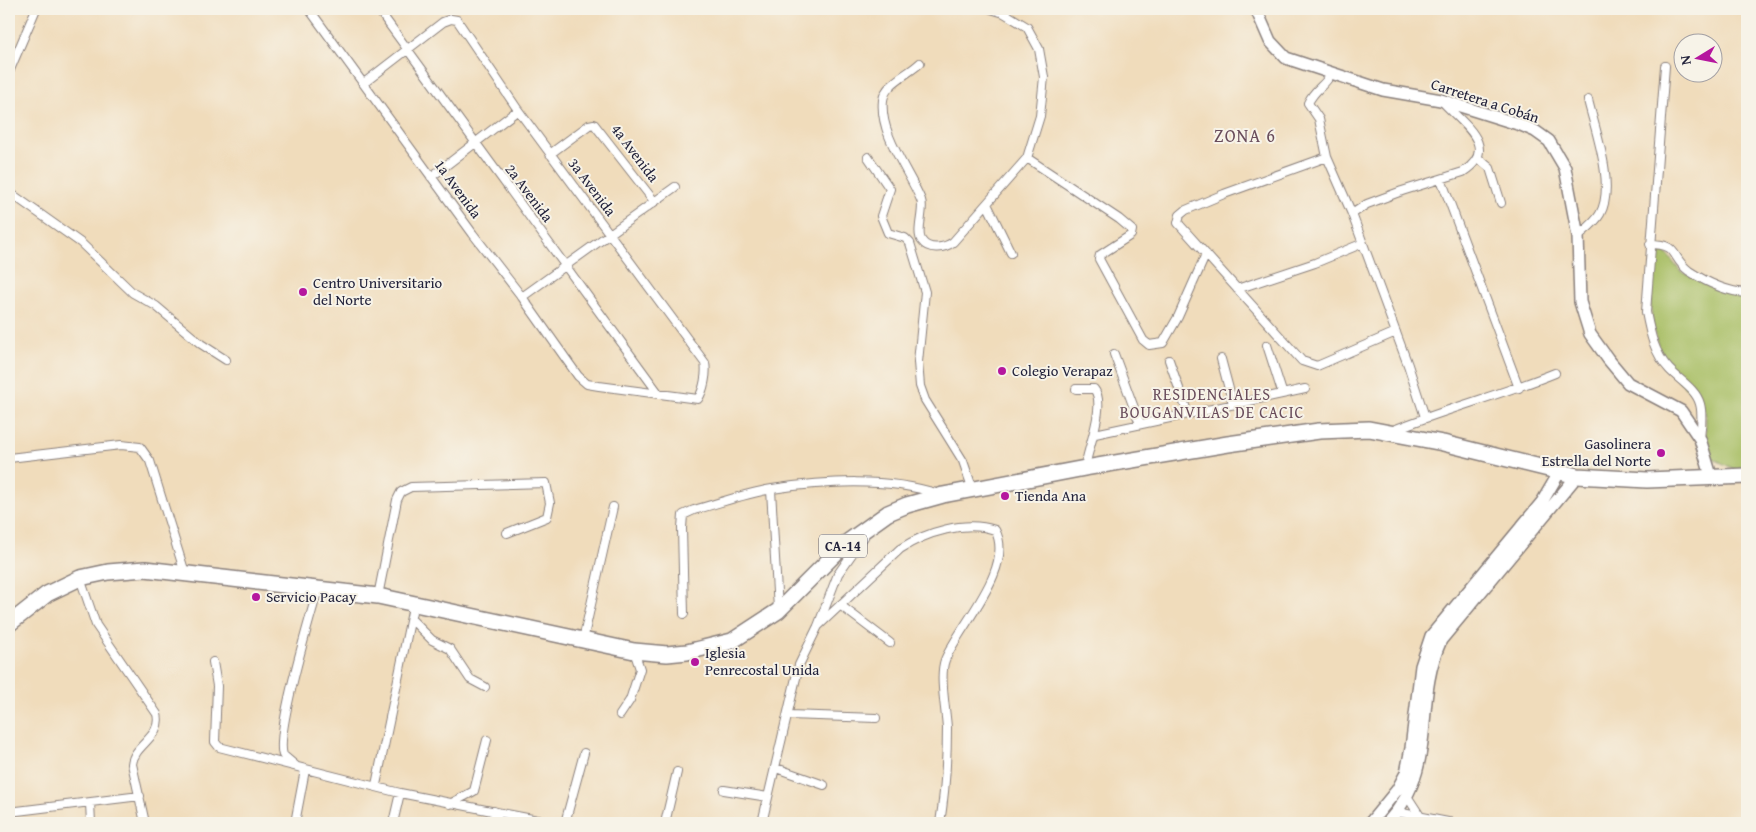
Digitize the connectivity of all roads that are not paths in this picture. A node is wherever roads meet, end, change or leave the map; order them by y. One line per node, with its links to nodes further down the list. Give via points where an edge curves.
1 (36, 9): 9 (street)
2 (309, 9): 11 (street, 1a Avenida)
3 (378, 9): 6 (street, 2a Avenida)
4 (991, 9): 19 (street, via 1004,12 1027,27 1039,50 1044,76 1040,116)
5 (1256, 9): 10 (street, Carretera a Cobán, via 1276,50 1286,58)
6 (406, 49): 11 (street); 14 (street, 3a Avenida, via 443,22 457,20); 15 (street, 2a Avenida)
7 (920, 63): 27 (street, via 889,88 883,100 888,134 922,202 922,242 934,247 948,246)
8 (1665, 66): 32 (street)
9 (9, 72)
10 (1332, 74): 12 (street, Carretera a Cobán, via 1383,90); 17 (street, via 1308,103 1319,120)
11 (364, 83): 21 (street, 1a Avenida)
12 (1441, 100): 20 (street, via 1475,135 1479,143); 30 (street, Carretera a Cobán, via 1521,125 1549,141 1565,168)
13 (1588, 100): 30 (street, via 1605,173 1606,196 1596,220)
14 (518, 110): 15 (street); 16 (street, 3a Avenida)
15 (475, 144): 21 (street); 35 (street, 2a Avenida)
16 (550, 154): 25 (street, 4a Avenida, via 588,125 594,124); 29 (street, 3a Avenida)
17 (1326, 157): 28 (street); 34 (street, via 1186,210 1178,223)
18 (868, 158): 65 (street, via 890,189 881,216 888,233 910,243 923,285 925,299 918,362 920,386 925,400 963,461)
19 (1027, 158): 27 (street); 34 (street, via 1132,230 1131,235 1098,259 1143,340 1149,345 1162,343 1178,317)
20 (1478, 158): 22 (street, via 1463,172); 26 (street, via 1490,168)
21 (431, 176): 38 (street, 1a Avenida)
22 (1441, 179): 28 (street, via 1367,204); 46 (street)
23 (675, 187): 25 (street)
24 (9, 192): 43 (street, via 81,244 133,293 156,306 200,344)
25 (654, 200): 29 (street)
26 (1501, 203)
27 (987, 204): 33 (street)
28 (1352, 214): 31 (street)
29 (609, 233): 35 (street); 50 (street, 3a Avenida, via 706,368 702,394 698,399)
30 (1578, 236): 57 (street, Carretera a Cobán, via 1580,302 1590,334 1628,383 1681,411)
31 (1362, 244): 36 (street); 39 (street)
32 (1650, 244): 37 (street, via 1665,244 1672,248 1688,270 1736,292); 57 (street, via 1646,312 1650,332 1660,357 1700,402)
33 (1011, 253)
34 (1206, 254): 36 (street)
35 (567, 266): 38 (street); 50 (street, 2a Avenida)
36 (1237, 290): 39 (street, via 1302,361 1311,366)
37 (1747, 293)
38 (522, 297): 50 (street, 1a Avenida, via 587,384)
39 (1396, 332): 53 (street)
40 (1267, 344): 49 (street)
41 (1114, 354): 54 (street)
42 (1222, 359): 51 (street)
43 (226, 360)
44 (1169, 360): 52 (street)
45 (1555, 373): 46 (street)
46 (1519, 388): 53 (street)
47 (1076, 389): 56 (street, via 1096,391)
48 (1305, 389): 49 (street)
49 (1282, 392): 51 (street)
50 (659, 394)
51 (1233, 404): 52 (street)
52 (1188, 414): 54 (street)
53 (1425, 417): 55 (street)
54 (1140, 424): 56 (street)
55 (1390, 432): 59 (highway, CA-14, via 1369,429 1319,431); 60 (highway, CA-14)
56 (1095, 434): 59 (street, via 1086,454)
57 (1700, 439): 63 (street, Carretera a Cobán)
58 (9, 458): 70 (street, via 121,445 140,447 150,461)
59 (1085, 468): 65 (highway, CA-14)
60 (1559, 473): 61 (highway, CA-14); 117 (street, via 1542,502 1431,636 1421,666 1406,773 1397,790)
61 (1577, 476): 63 (highway, CA-14); 99 (street, via 1441,640 1432,659 1426,691 1417,776)
62 (1747, 476): 63 (highway, CA-14)
63 (1712, 479)
64 (771, 490): 66 (street, via 839,483 904,486); 76 (street); 77 (street, via 683,515)
65 (973, 490): 66 (highway, CA-14)
66 (943, 495): 68 (highway, CA-14, via 907,505 888,513)
67 (612, 507): 81 (street)
68 (874, 524): 76 (highway, CA-14, via 846,543); 80 (street, via 838,574)
69 (507, 533): 73 (street, via 547,517 550,503 546,483 411,487 404,490 397,500)
70 (185, 573): 71 (highway, CA-14, via 123,570); 72 (highway, CA-14)
71 (80, 578): 79 (highway, CA-14, via 47,594); 98 (street, via 96,625 157,714 153,733 132,757)
72 (318, 589): 73 (highway, CA-14); 92 (street, via 281,739 283,755)
73 (378, 596): 74 (highway, CA-14)
74 (414, 602): 78 (street); 81 (highway, CA-14)
75 (840, 605): 80 (street); 82 (street); 116 (street, via 913,540 947,529 975,526 996,530 1000,551 982,599 944,661 946,761)
76 (778, 611): 83 (highway, CA-14, via 732,641 709,648 668,654)
77 (684, 614)
78 (411, 619): 85 (street, via 432,640 450,649 470,679); 94 (street)
79 (9, 624)
80 (818, 626): 87 (street, via 799,666)
81 (583, 640): 83 (highway, CA-14)
82 (890, 643)
83 (634, 651): 86 (street, via 640,669 630,700)
84 (213, 662): 92 (street, via 217,686 216,745 238,754)
85 (484, 687)
86 (620, 714)
87 (789, 715): 88 (street); 91 (street)
88 (876, 718)
89 (487, 740): 102 (street, via 474,791)
90 (584, 753): 113 (street)
91 (776, 768): 95 (street); 100 (street)
92 (302, 769): 94 (street); 109 (street)
93 (677, 772): 114 (street)
94 (376, 785): 97 (street)
95 (824, 785)
96 (724, 790): 100 (street)
97 (400, 793): 102 (street); 110 (street)
98 (140, 796): 101 (street); 108 (street)
99 (1407, 796): 105 (street); 106 (street)
100 (768, 798): 115 (street)
101 (90, 803): 104 (street); 107 (street)
102 (450, 804): 103 (street)
103 (494, 811): 111 (street); 112 (street)
104 (9, 812)
105 (1397, 812): 106 (street); 118 (street)
106 (1420, 816): 119 (street)
107 (92, 823)
108 (145, 823)
109 (295, 823)
110 (393, 823)
111 (491, 823)
112 (553, 823)
113 (564, 823)
114 (665, 823)
115 (762, 823)
116 (940, 823)
117 (1370, 823)
118 (1387, 823)
119 (1452, 823)

